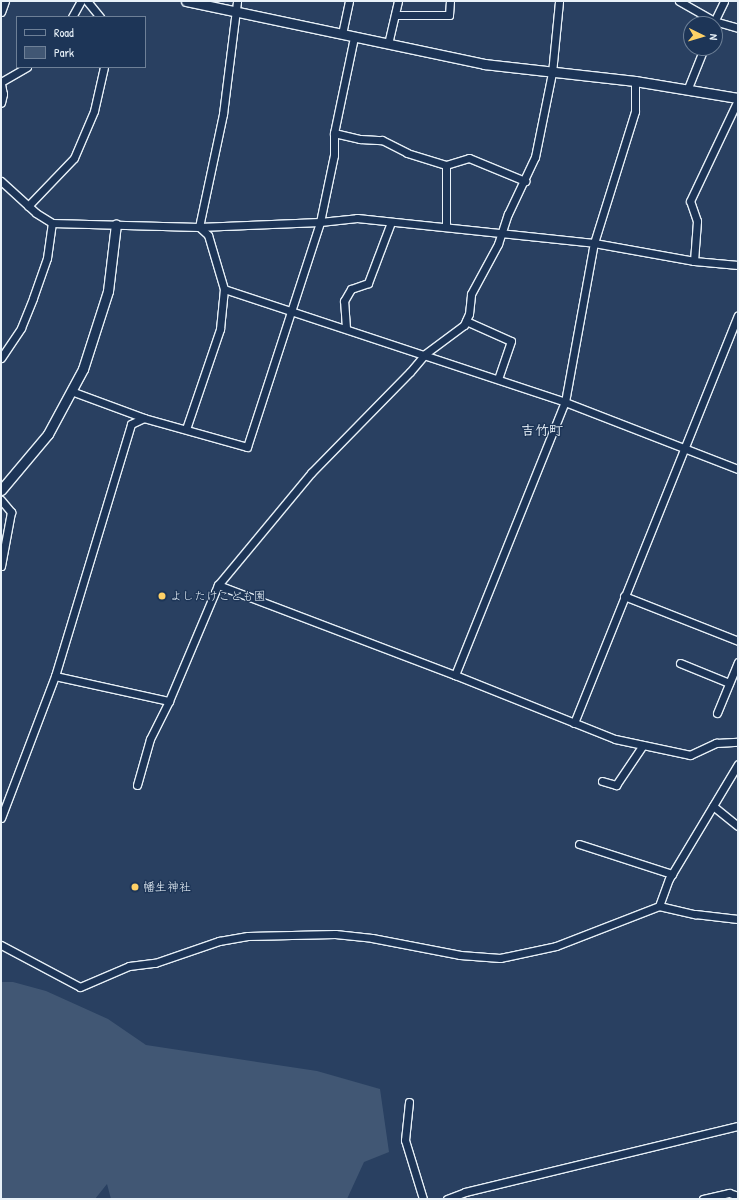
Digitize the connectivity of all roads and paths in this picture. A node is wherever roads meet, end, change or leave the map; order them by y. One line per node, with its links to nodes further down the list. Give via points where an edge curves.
1 (5, 1): 12 (street)
2 (81, 1): 15 (street)
3 (87, 1): 16 (street)
4 (186, 1): 13 (street)
5 (238, 1): 13 (street)
6 (349, 1): 21 (street)
7 (398, 1): 14 (street)
8 (450, 1): 14 (street, via 449,15)
9 (559, 1): 27 (street)
10 (679, 1): 17 (street)
11 (724, 1): 18 (street)
12 (1, 12)
13 (236, 12): 21 (street); 42 (street, via 223,114)
14 (395, 14): 23 (street)
15 (73, 16)
16 (99, 16)
17 (702, 16)
18 (716, 16)
19 (723, 25): 20 (street)
20 (738, 28)
21 (342, 34): 22 (street)
22 (354, 37): 23 (street); 33 (street)
23 (388, 44): 27 (street, via 484,64)
24 (701, 56): 30 (street)
25 (25, 68): 29 (street)
26 (104, 68): 37 (street, via 94,112 74,158)
27 (552, 73): 28 (street); 35 (street, via 535,157)
28 (635, 81): 30 (street); 45 (street, via 635,111)
29 (1, 83): 32 (street)
30 (688, 88): 31 (street)
31 (738, 99): 46 (street, via 690,201 698,221)
32 (1, 103)
33 (334, 133): 34 (street, via 360,139 382,140 407,154); 39 (street, via 334,154)
34 (446, 165): 35 (street, via 469,158); 43 (street)
35 (525, 181): 44 (street, via 508,214)
36 (1, 182): 37 (street)
37 (28, 206): 38 (street)
38 (52, 222): 41 (street); 54 (street, via 46,258 33,298 21,328)
39 (320, 222): 40 (street, via 357,218); 42 (street); 49 (street)
40 (391, 222): 43 (street); 52 (street, via 368,284 351,289 344,301)
41 (116, 224): 42 (street); 56 (street, via 108,291 83,369)
42 (198, 227): 48 (street, via 208,235)
43 (446, 227): 44 (street)
44 (503, 233): 45 (street); 51 (street, via 471,294)
45 (594, 243): 46 (street); 57 (street)
46 (694, 261): 47 (street)
47 (738, 265)
48 (224, 289): 49 (street); 59 (street, via 220,329)
49 (291, 310): 52 (street); 59 (street, via 247,447)
50 (738, 316): 60 (street)
51 (466, 321): 53 (street); 55 (street, via 511,341)
52 (346, 328): 53 (street)
53 (425, 354): 55 (street); 65 (street, via 312,473)
54 (1, 358)
55 (498, 379): 57 (street)
56 (71, 391): 58 (street); 62 (street, via 48,434)
57 (565, 402): 60 (street); 70 (street)
58 (144, 418): 59 (street); 71 (street, via 131,424)
59 (186, 430)
60 (686, 448): 61 (street); 66 (street)
61 (738, 469)
62 (1, 490)
63 (1, 500): 64 (street, via 11,512)
64 (1, 566)
65 (218, 585): 70 (street); 73 (street)
66 (624, 596): 67 (street); 75 (street)
67 (738, 641)
68 (738, 662): 72 (street)
69 (680, 663): 72 (street)
70 (455, 675): 75 (street)
71 (55, 676): 73 (street); 82 (street)
72 (729, 683): 74 (street)
73 (169, 701): 80 (street, via 150,739)
74 (717, 713)
75 (574, 723): 77 (street, via 615,740)
76 (738, 742): 77 (street, via 716,744 690,755)
77 (643, 745): 79 (street, via 616,785)
78 (738, 764): 81 (street)
79 (602, 781)
80 (137, 785)
81 (713, 806): 83 (street); 85 (street)
82 (1, 818)
83 (738, 826)
84 (579, 844): 85 (street)
85 (672, 874): 86 (street)
86 (660, 906): 87 (street, via 695,914); 88 (street, via 556,946 500,958 460,955 372,938 335,934 248,936 219,941 155,962 129,966 80,987)
87 (738, 919)
88 (1, 945)
89 (409, 1102): 92 (street, via 405,1140)
90 (738, 1126): 93 (street)
91 (738, 1196): 94 (street, via 729,1193)
92 (422, 1199)
93 (446, 1199)
94 (702, 1199)

